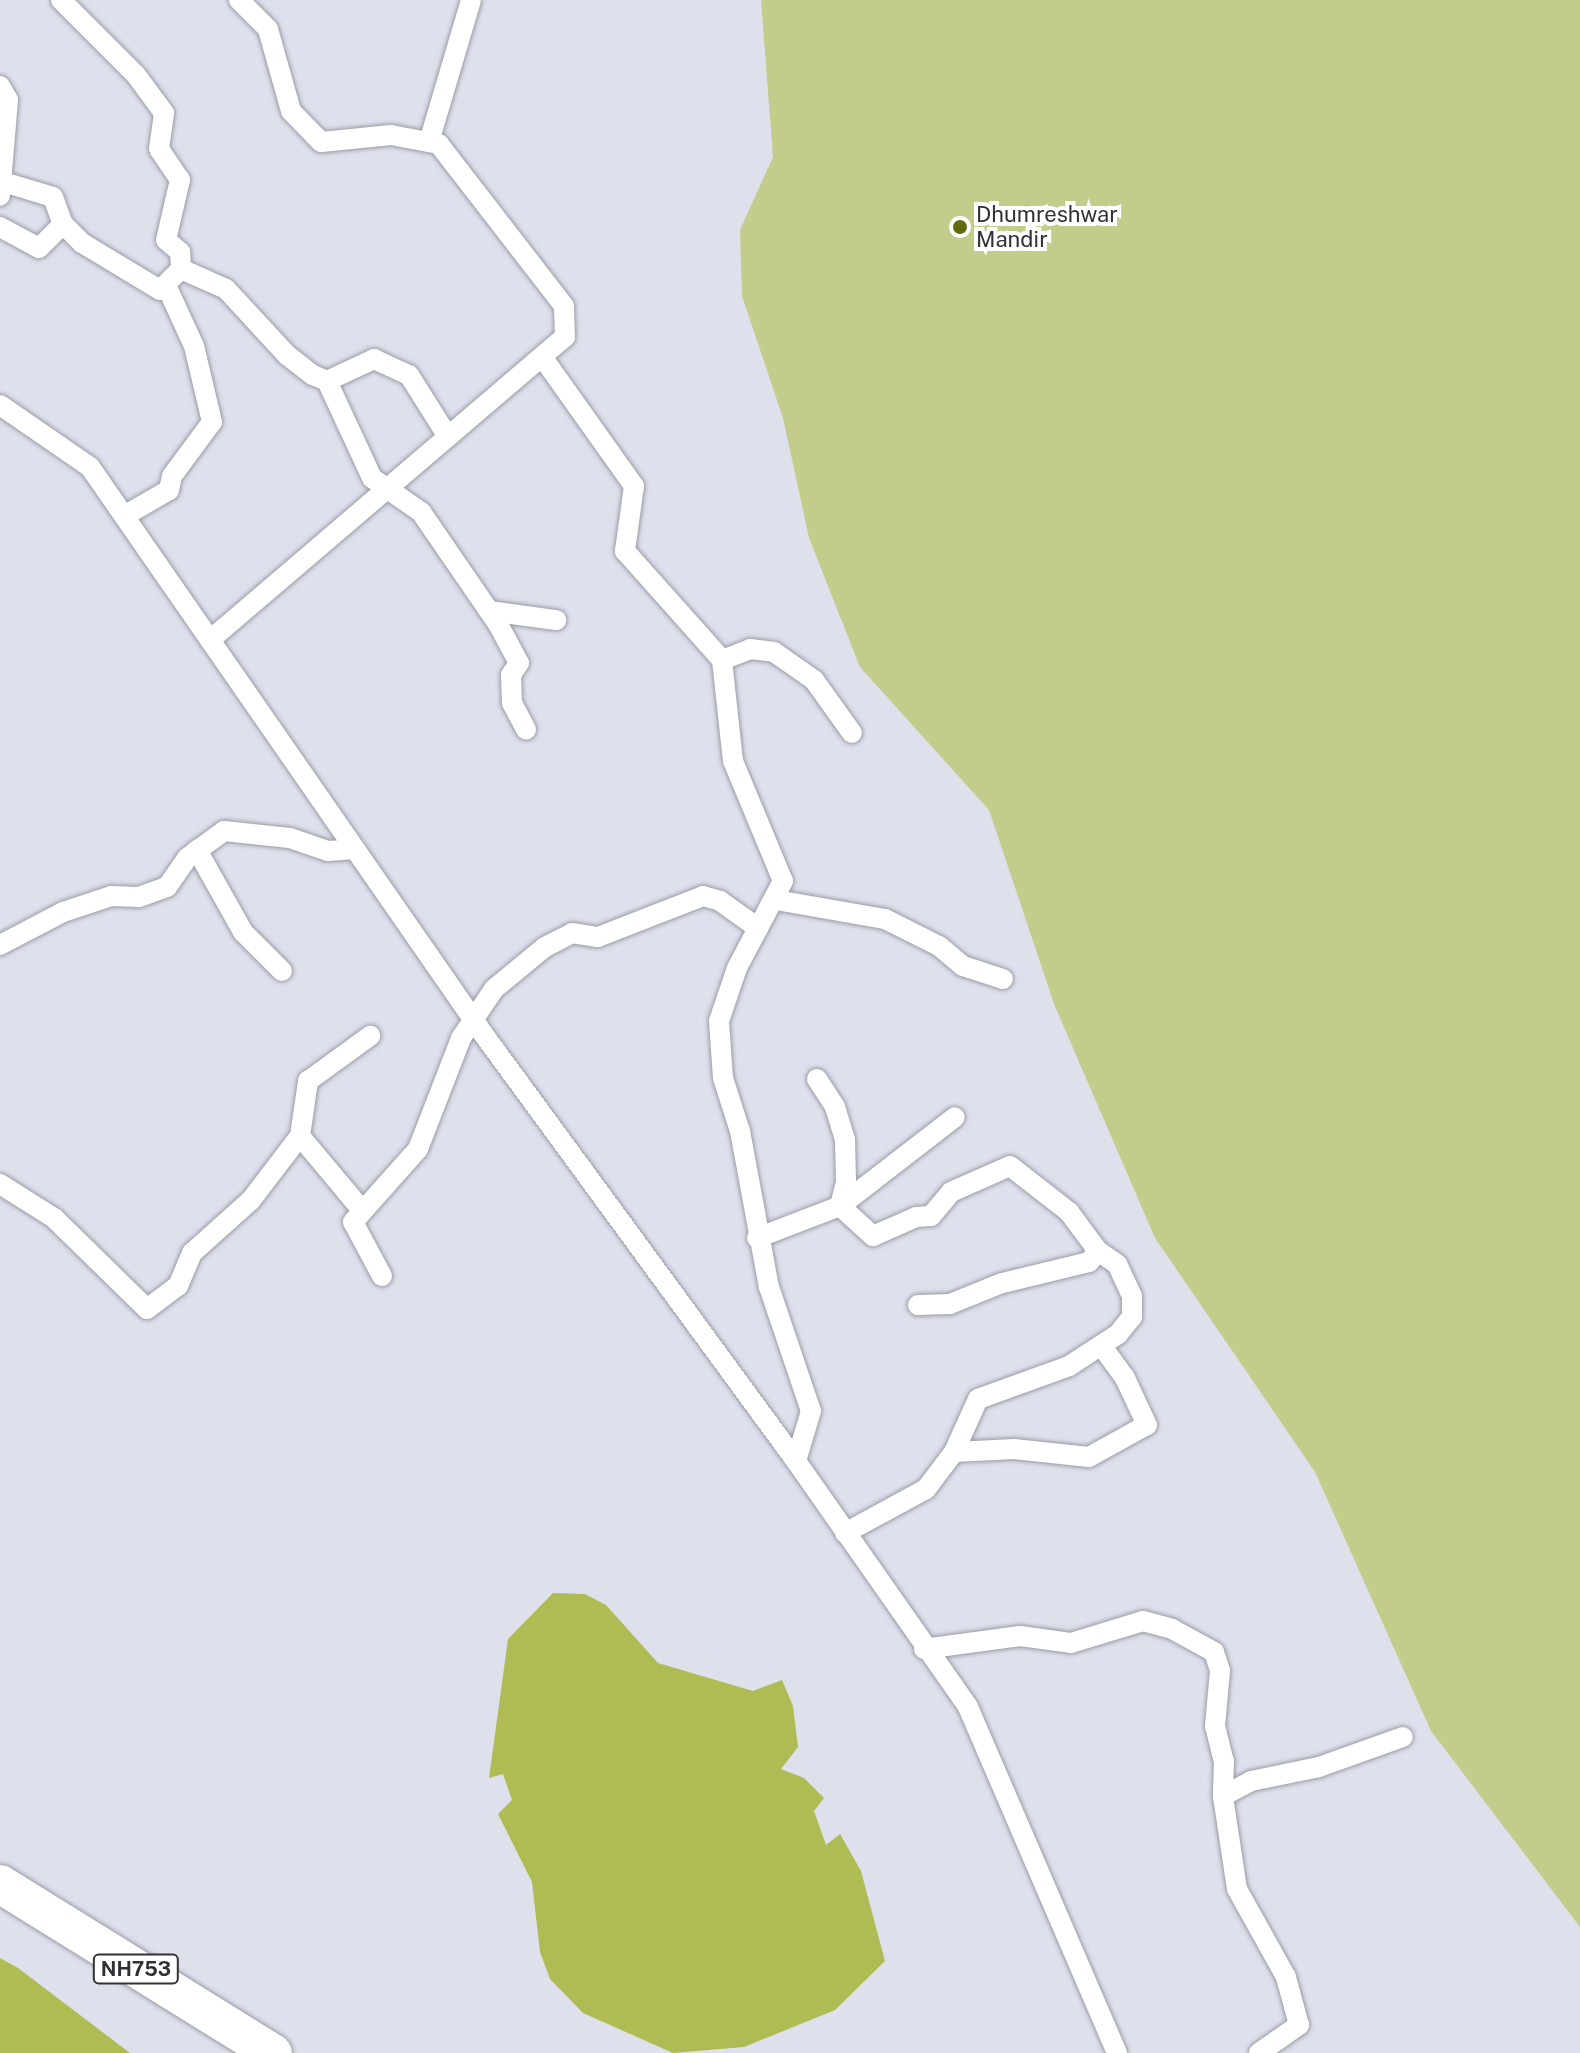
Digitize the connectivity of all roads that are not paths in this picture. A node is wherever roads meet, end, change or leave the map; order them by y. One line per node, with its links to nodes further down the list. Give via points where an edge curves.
1 (61, 0): 9 (street, via 136,75 164,113 159,149 180,180 166,240 180,252)
2 (239, 0): 5 (street, via 268,29 291,111 321,142 391,135)
3 (471, 0): 5 (street)
4 (0, 86): 6 (street, via 8,100)
5 (429, 142): 11 (street, via 439,144 564,306 565,337)
6 (1, 186): 7 (street, via 53,197)
7 (63, 224): 8 (street, via 39,248); 10 (street, via 115,266 160,290)
8 (0, 227)
9 (181, 269): 10 (street); 12 (street, via 226,289 287,355)
10 (166, 285): 16 (street, via 200,363 212,422 172,476 169,490)
11 (543, 358): 14 (street); 20 (street, via 634,486 625,551)
12 (327, 381): 14 (street, via 374,359 409,375); 15 (street, via 372,478)
13 (0, 405): 16 (street, via 90,467)
14 (448, 437): 15 (street)
15 (388, 487): 17 (street, via 434,527); 19 (street)
16 (124, 516): 19 (street)
17 (489, 611): 18 (street); 21 (street, via 519,663 511,675 512,703)
18 (556, 620)
19 (210, 640): 23 (street)
20 (722, 660): 22 (street, via 750,649 774,652 814,680); 25 (street, via 733,761 783,881)
21 (526, 729)
22 (852, 733)
23 (355, 849): 24 (street, via 328,851 290,838 224,831); 30 (street)
24 (197, 850): 27 (street, via 167,887 139,897 111,896 63,912); 28 (street, via 243,932)
25 (776, 900): 26 (street); 29 (street, via 885,919 939,946 963,966)
26 (758, 928): 30 (street, via 720,901 703,896 598,937 572,933 545,947 494,989); 38 (street, via 719,1021 723,1078 740,1131)
27 (0, 945)
28 (282, 971)
29 (1003, 979)
30 (473, 1019): 37 (street, via 448,1067 418,1149 393,1183); 44 (street)
31 (370, 1036): 34 (street, via 308,1081)
32 (817, 1079): 36 (street, via 835,1107 845,1140 846,1182)
33 (955, 1117): 36 (street)
34 (300, 1136): 35 (street, via 251,1200 192,1253 178,1286 147,1309 54,1218); 37 (street)
35 (0, 1184)
36 (840, 1206): 38 (street); 39 (street, via 873,1236 931,1216 951,1192 1010,1166 1069,1212)
37 (361, 1209): 40 (street, via 353,1222)
38 (757, 1238): 44 (street, via 779,1324 811,1411)
39 (1098, 1251): 41 (street, via 1089,1262 1002,1283 950,1304); 42 (street, via 1117,1264 1132,1296 1132,1317)
40 (382, 1276)
41 (918, 1305)
42 (1103, 1348): 43 (street, via 978,1399); 43 (street, via 1125,1378 1147,1425 1089,1457 1014,1449)
43 (954, 1452): 45 (street, via 926,1489)
44 (796, 1461): 45 (street)
45 (845, 1533): 46 (street)
46 (924, 1649): 48 (street, via 1020,1636 1071,1643 1143,1621 1172,1629 1214,1652 1220,1671 1215,1726 1224,1761); 51 (street, via 968,1707)
47 (1403, 1737): 48 (street, via 1319,1767 1251,1781)
48 (1223, 1796): 52 (street, via 1237,1889 1286,1977 1299,2025)
49 (0, 1884): 50 (highway, NH753)
50 (273, 2053)
51 (1117, 2053)
52 (1259, 2053)

